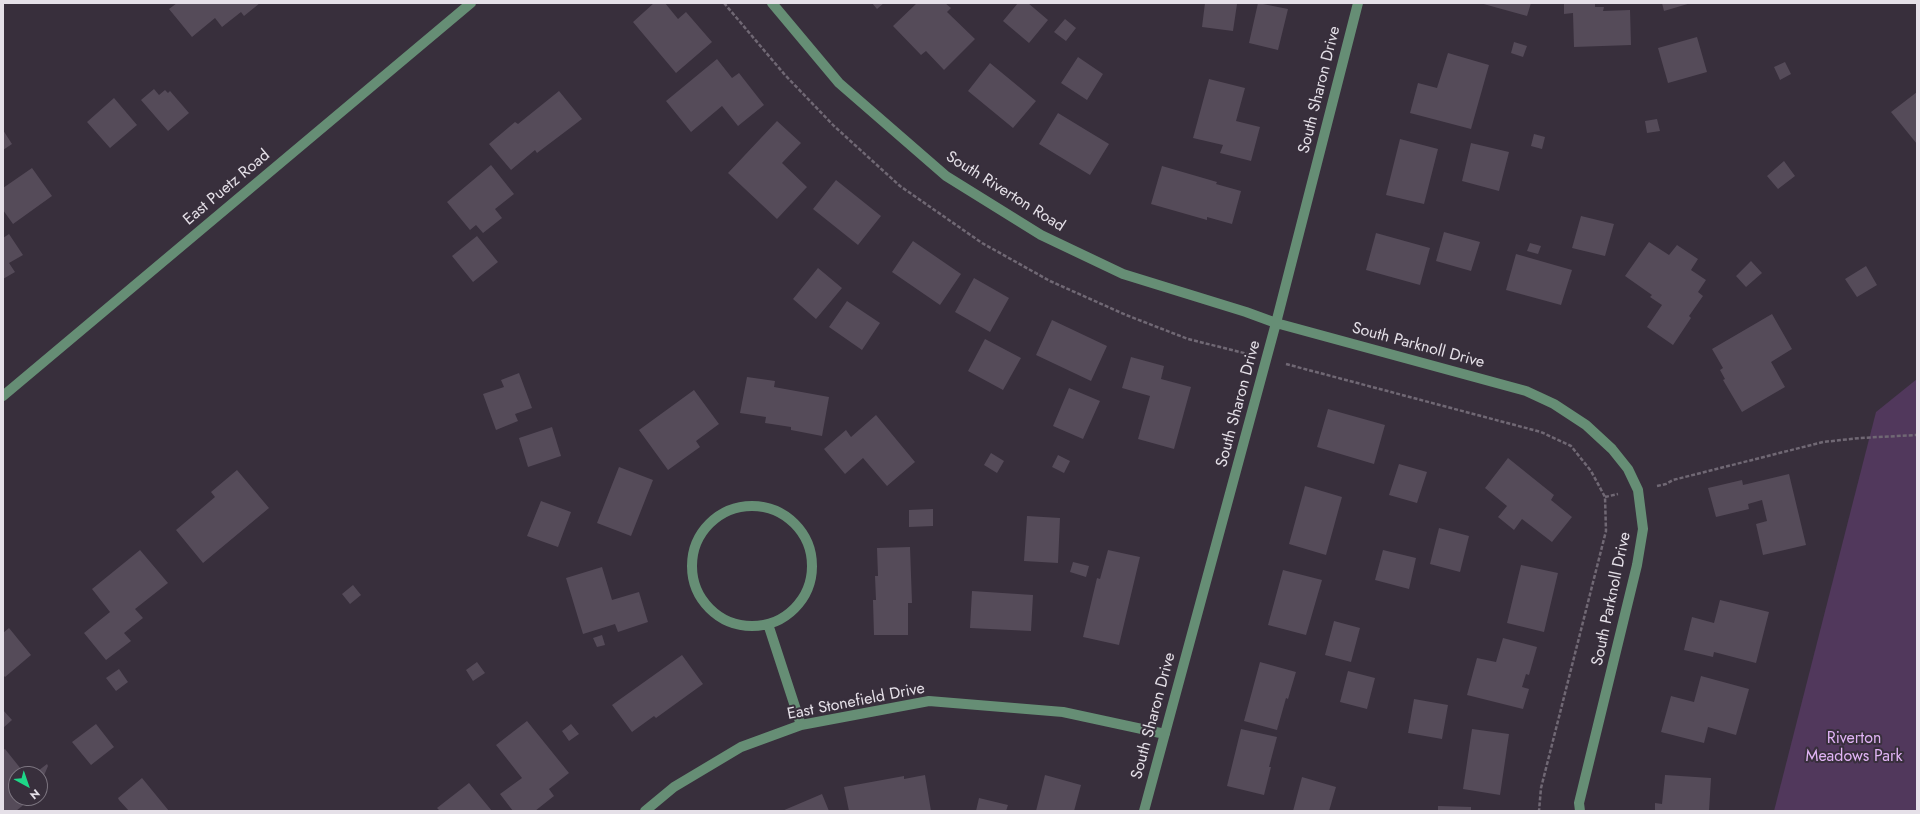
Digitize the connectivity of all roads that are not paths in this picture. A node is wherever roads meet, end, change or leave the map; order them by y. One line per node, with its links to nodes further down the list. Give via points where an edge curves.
1 (471, 3): 5 (street, East Puetz Road)
2 (772, 3): 4 (street, South Riverton Road, via 839,83 946,176 1041,235 1123,274)
3 (1358, 3): 4 (street, South Sharon Drive)
4 (1276, 323): 8 (street, South Sharon Drive); 11 (street, South Parknoll Drive, via 1526,392 1547,401 1586,425 1612,449 1628,469 1638,490 1643,529 1637,565 1579,803)
5 (3, 396)
6 (768, 624): 6 (street, via 785,616 799,603 809,586 812,567 809,547 801,530 787,516 769,508 750,506 730,510 712,520 700,536 692,555 692,575 696,588 711,610 728,622 747,626); 7 (street)
7 (801, 725): 8 (street, East Stonefield Drive, via 929,701 1063,712); 9 (street, East Stonefield Drive, via 741,747 674,787)
8 (1165, 734): 10 (street, South Sharon Drive)
9 (645, 811)
10 (1144, 811)
11 (1580, 811)

